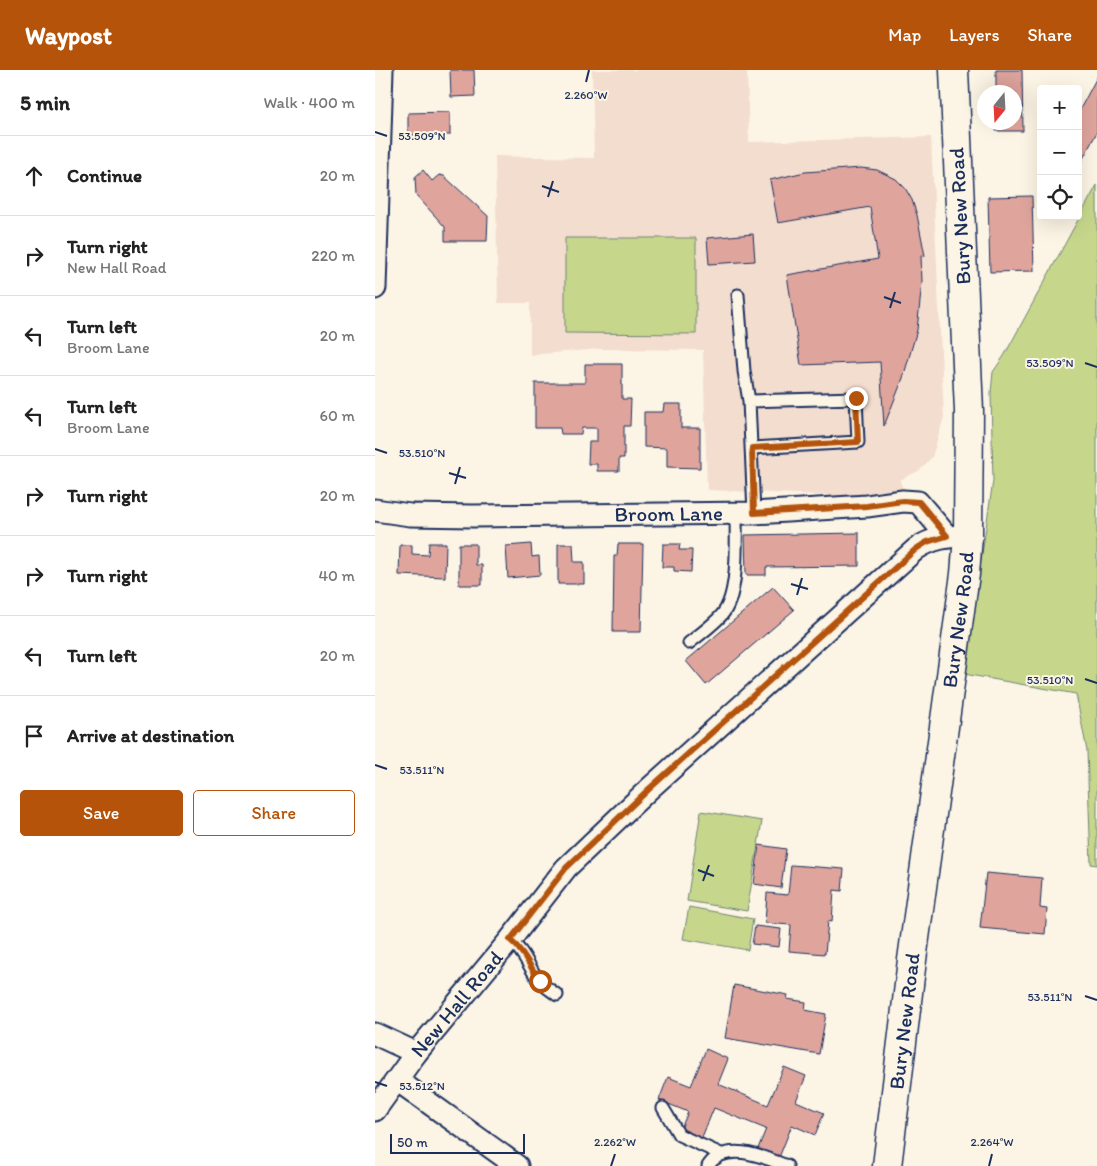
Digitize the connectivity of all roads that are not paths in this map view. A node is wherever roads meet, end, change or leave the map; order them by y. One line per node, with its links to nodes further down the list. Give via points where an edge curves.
1 (382, 70): 3 (street)
2 (954, 70): 10 (highway, Bury New Road, via 969,411)
3 (377, 166): 4 (street)
4 (375, 288)
5 (738, 295): 6 (lane)
6 (749, 401): 7 (lane); 7 (lane, via 856,398 858,442)
7 (752, 448): 9 (lane)
8 (375, 510): 9 (street, Broom Lane, via 446,516)
9 (745, 513): 10 (street, Broom Lane, via 919,502); 11 (lane, via 736,544 733,591 724,613)
10 (957, 536): 12 (street, New Hall Road, via 927,542 916,549 649,789 566,868); 23 (highway, Bury New Road, via 965,574)
11 (689, 643)
12 (510, 940): 13 (lane, via 524,954 540,981); 15 (street, New Hall Road)
13 (557, 995)
14 (375, 1034): 15 (street)
15 (416, 1053): 16 (street, New Hall Road)
16 (397, 1080): 18 (street, New Hall Road); 20 (street)
17 (663, 1108): 19 (lane, via 679,1135)
18 (375, 1110)
19 (721, 1154): 21 (lane); 22 (lane, via 751,1154)
20 (517, 1166)
21 (708, 1166)
22 (787, 1166)
23 (887, 1166)

